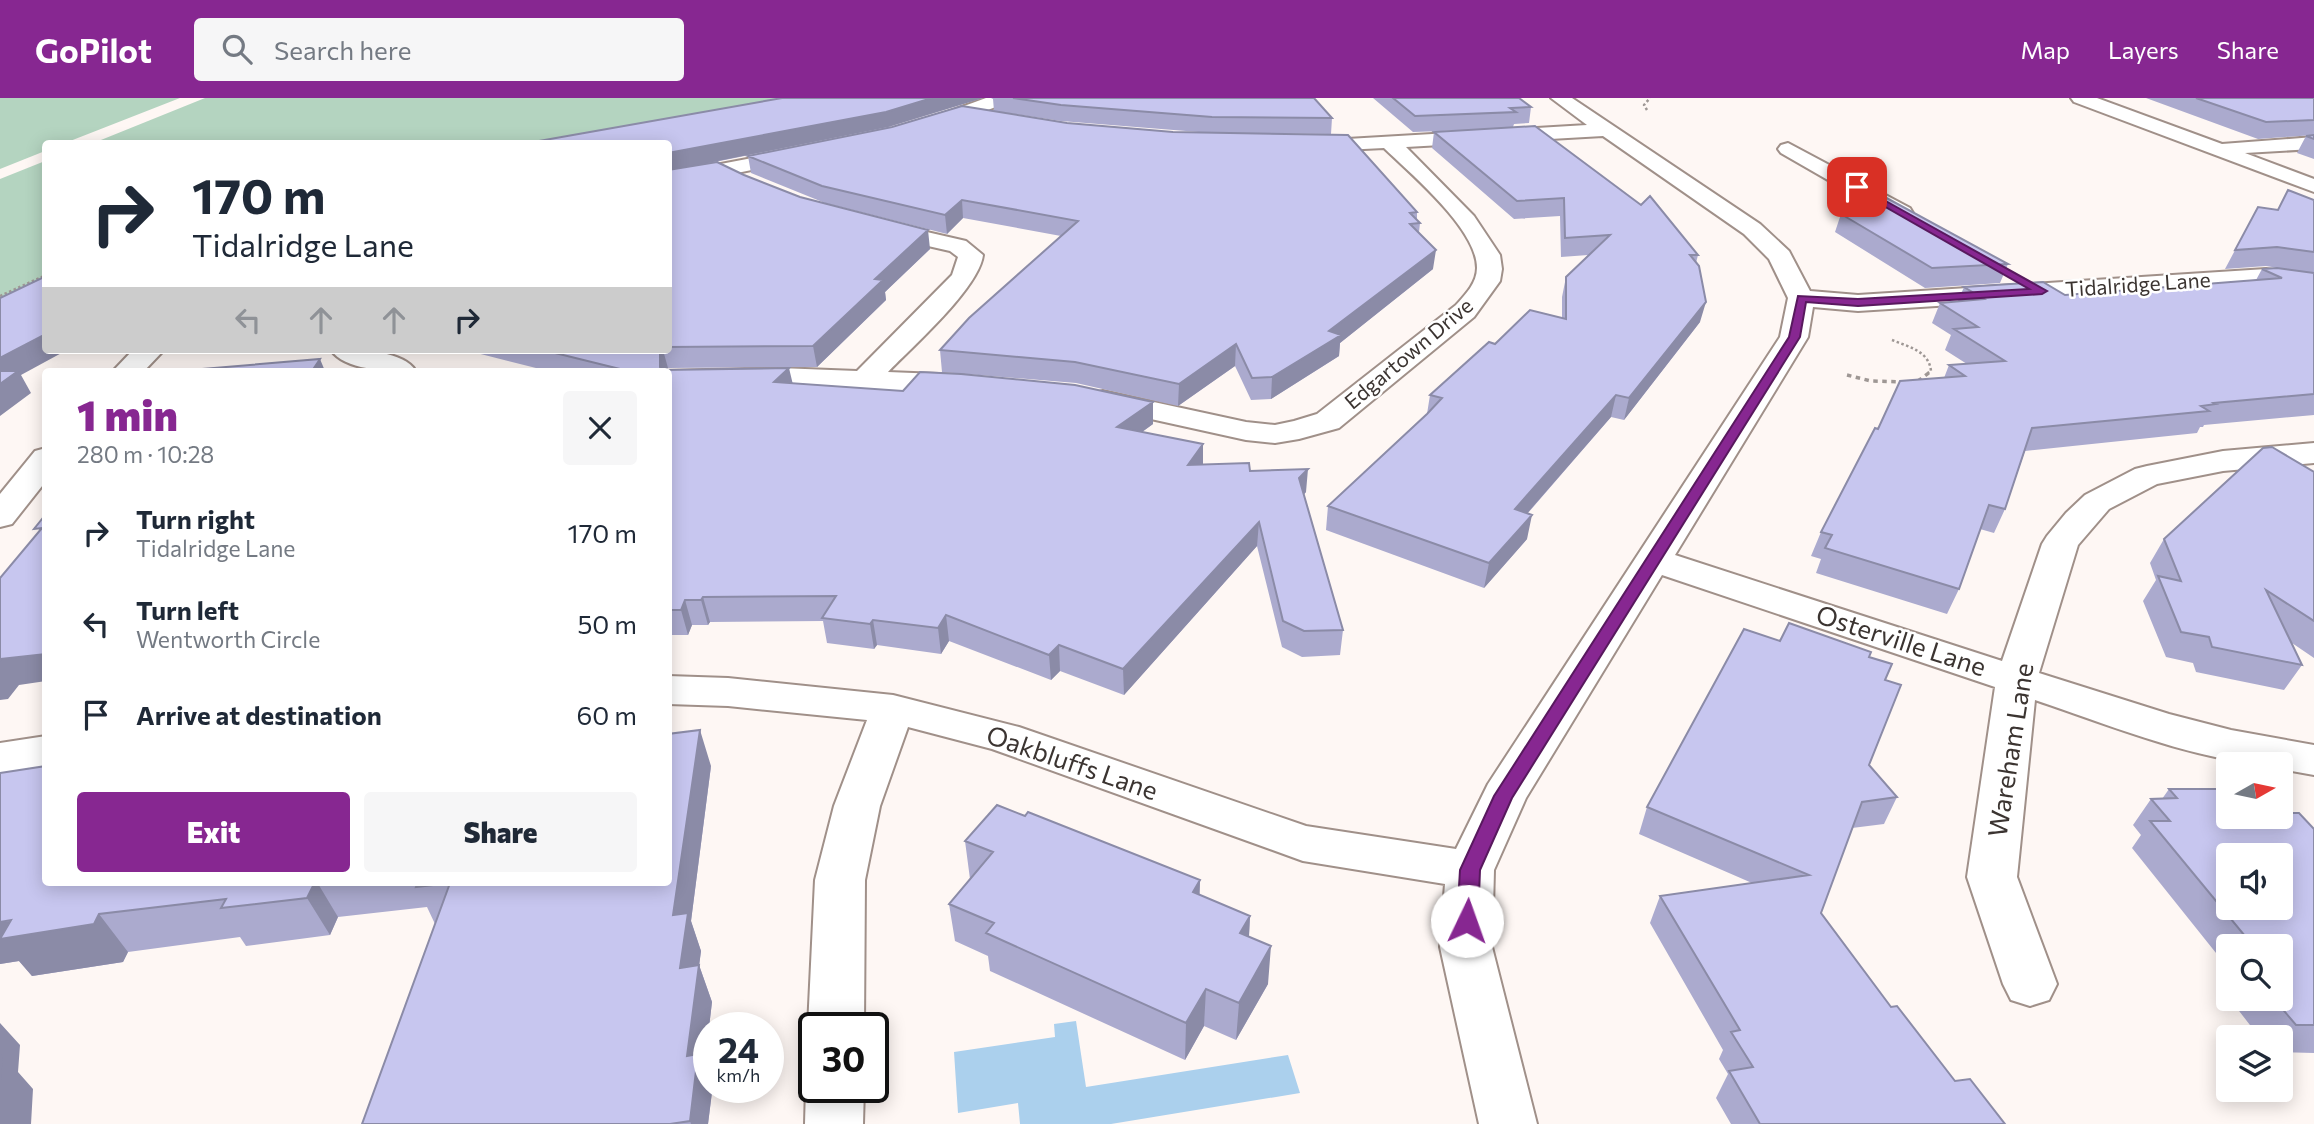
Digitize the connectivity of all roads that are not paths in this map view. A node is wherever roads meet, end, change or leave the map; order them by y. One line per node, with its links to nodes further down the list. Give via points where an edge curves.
1 (1003, 98): 4 (street)
2 (1560, 98): 7 (street)
3 (2080, 98): 12 (street)
4 (965, 114): 5 (street); 6 (street)
5 (996, 120)
6 (915, 129)
7 (1608, 130): 8 (street); 23 (street, via 1768,242 1789,270)
8 (1390, 142): 10 (street); 31 (street, Edgartown Drive, via 1469,222 1485,245 1491,268 1485,289 1465,311 1328,421 1275,434 1214,426)
9 (2314, 143): 12 (street)
10 (1280, 145)
11 (1788, 149): 19 (street)
12 (2216, 149): 16 (street)
13 (813, 153): 14 (street)
14 (724, 170): 15 (street); 17 (street)
15 (672, 180)
16 (2314, 186)
17 (755, 189)
18 (855, 223): 28 (street, via 958,246 971,255 961,280)
19 (1921, 223)
20 (2006, 271): 22 (street)
21 (2310, 283): 22 (street, Tidalridge Lane, via 2266,277)
22 (2042, 291): 23 (street, Tidalridge Lane, via 1858,303)
23 (1801, 298): 35 (street, via 1794,337)
24 (146, 354): 26 (street)
25 (356, 354): 27 (street)
26 (130, 368)
27 (394, 368)
28 (867, 378): 29 (street); 30 (street)
29 (672, 380)
30 (988, 386)
31 (1076, 395)
32 (2314, 453): 36 (street, Wareham Lane, via 2181,468 2147,477 2097,502 2060,544)
33 (42, 463): 34 (street)
34 (0, 517)
35 (1653, 559): 36 (street, Osterville Lane); 42 (street, via 1504,796)
36 (2017, 678): 41 (street, Osterville Lane, via 2171,729); 43 (street, Wareham Lane, via 1992,877)
37 (672, 690): 38 (street, Oakbluffs Lane)
38 (893, 709): 42 (street, Oakbluffs Lane, via 1004,737 1303,842); 44 (street, via 857,806 840,880)
39 (42, 752): 40 (street)
40 (0, 758)
41 (2314, 760)
42 (1470, 870): 47 (street, via 1466,947)
43 (2030, 984)
44 (836, 1012)
45 (835, 1103): 46 (street)
46 (834, 1124)
47 (1508, 1124)

